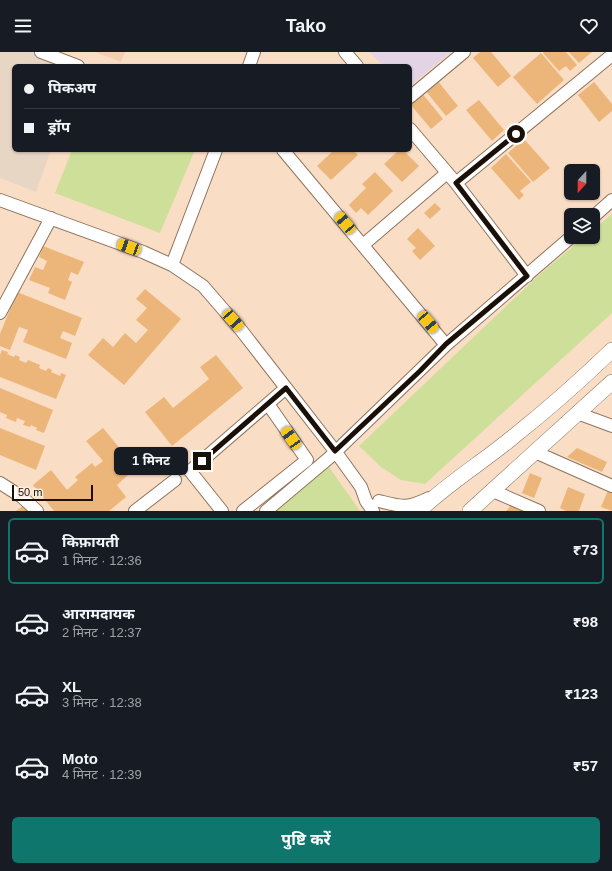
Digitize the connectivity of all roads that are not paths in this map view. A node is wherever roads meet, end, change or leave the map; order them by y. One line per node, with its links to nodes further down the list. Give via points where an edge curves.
1 (41, 52): 6 (street)
2 (254, 52): 7 (street)
3 (345, 52): 8 (street)
4 (464, 52): 9 (street)
5 (612, 55): 14 (street)
6 (73, 64)
7 (250, 64)
8 (355, 64)
9 (412, 95)
10 (412, 131): 13 (street)
11 (215, 152): 21 (street)
12 (285, 152): 20 (street)
13 (447, 173): 14 (street); 20 (street)
14 (456, 183): 22 (street)
15 (0, 200): 18 (street)
16 (612, 200): 17 (street)
17 (600, 211)
18 (51, 218): 21 (street); 23 (street)
19 (564, 243): 22 (street)
20 (363, 245): 24 (street)
21 (172, 265): 27 (street, via 203,286 242,330)
22 (527, 276): 24 (street)
23 (0, 313)
24 (446, 344): 31 (street)
25 (612, 350): 37 (street, via 513,437)
26 (612, 382): 29 (street)
27 (286, 388): 28 (street); 31 (street)
28 (268, 404): 41 (street, via 190,471); 42 (street, via 307,460)
29 (577, 413): 30 (street); 32 (street)
30 (612, 426)
31 (335, 451): 38 (street); 43 (street)
32 (535, 452): 35 (street); 36 (street)
33 (175, 480): 40 (street)
34 (0, 483): 39 (street, via 22,497)
35 (612, 486)
36 (493, 491): 46 (street); 47 (street)
37 (439, 494): 38 (street, via 410,506); 45 (street)
38 (373, 507): 44 (street)
39 (36, 511)
40 (135, 511)
41 (222, 511)
42 (243, 511)
43 (266, 511)
44 (388, 511)
45 (419, 511)
46 (470, 511)
47 (539, 511)

